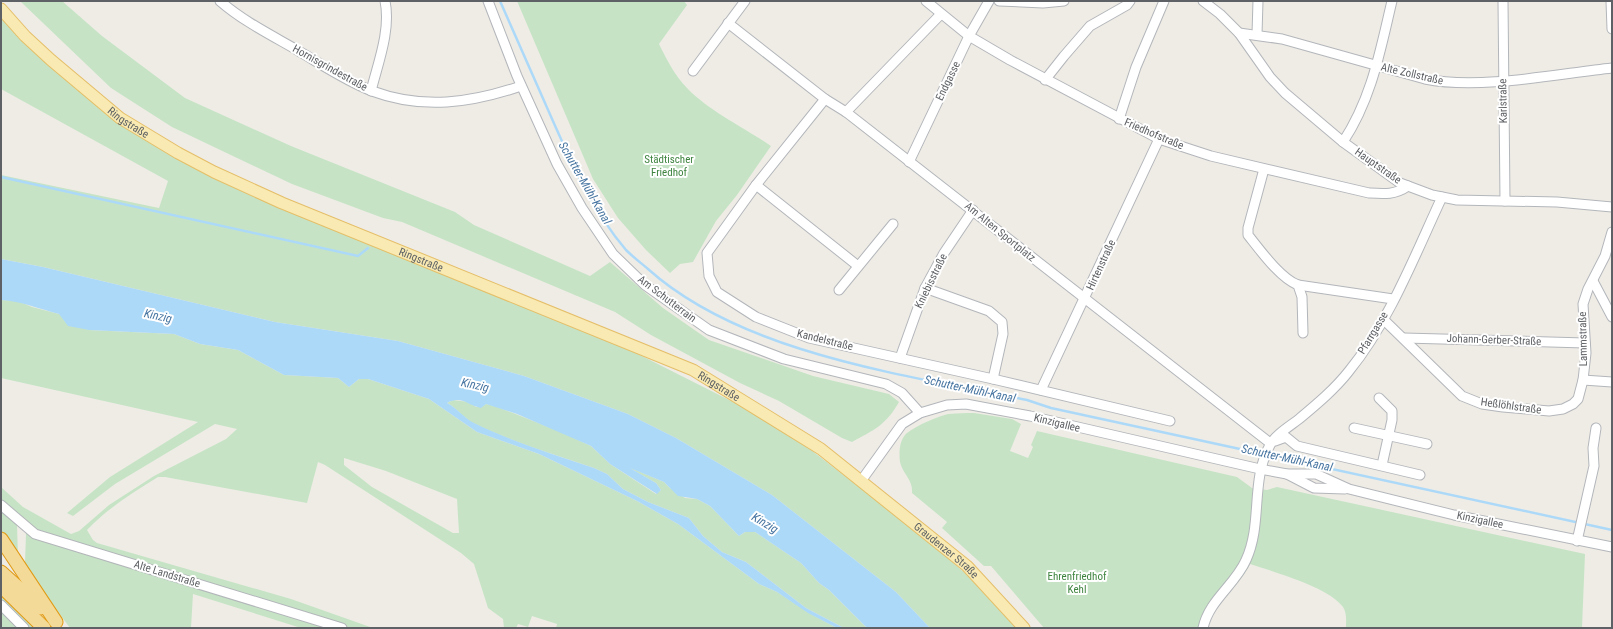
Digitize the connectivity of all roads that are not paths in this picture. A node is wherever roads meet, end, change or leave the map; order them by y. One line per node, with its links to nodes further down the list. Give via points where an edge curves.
1 (220, 1): 29 (street, Hornisgrindestraße, via 244,19)
2 (385, 1): 29 (street, via 383,45)
3 (488, 1): 28 (street, Am Schutterrain)
4 (745, 1): 18 (street)
5 (926, 1): 17 (street, Friedhofstraße)
6 (989, 1): 22 (street, Endgasse)
7 (998, 1): 8 (street)
8 (1064, 1)
9 (1130, 1): 26 (street, via 1090,26)
10 (1164, 1): 32 (street, via 1136,67)
11 (1203, 1): 20 (street, Hauptstraße)
12 (1258, 1): 21 (street)
13 (1392, 1): 23 (street)
14 (1503, 1): 27 (street, Karlstraße)
15 (1611, 1): 19 (street)
16 (1, 9): 74 (main road, Ringstraße, via 51,60 120,118 178,153 282,203 693,370 821,449)
17 (941, 14): 22 (street, Friedhofstraße); 31 (street)
18 (728, 23): 25 (street); 30 (street, Am Alten Sportplatz)
19 (1612, 29)
20 (1239, 33): 21 (street, Alte Zollstraße); 34 (street, Hauptstraße, via 1277,86)
21 (1257, 34): 23 (street, Alte Zollstraße)
22 (970, 36): 26 (street, Friedhofstraße); 35 (street, Endgasse)
23 (1376, 66): 27 (street, Alte Zollstraße, via 1438,82); 34 (street, via 1362,110)
24 (1612, 68): 27 (street, Alte Zollstraße)
25 (693, 70)
26 (1045, 80): 32 (street, Friedhofstraße)
27 (1503, 80): 40 (street, Karlstraße)
28 (521, 86): 29 (street, Hornisgrindestraße, via 483,98 445,103 393,98); 63 (street, Am Schutterrain, via 557,164 582,208 613,254 645,285 709,330 784,359 886,384 902,393)
29 (371, 91)
30 (825, 99): 31 (street, Am Alten Sportplatz); 37 (street, Kandelstraße)
31 (846, 112): 35 (street, Am Alten Sportplatz)
32 (1119, 119): 33 (street, Friedhofstraße)
33 (1159, 139): 36 (street, Friedhofstraße, via 1211,156); 50 (street, Hirtenstraße)
34 (1343, 142): 38 (street, Hauptstraße)
35 (909, 162): 42 (street, Am Alten Sportplatz)
36 (1264, 169): 38 (street, Friedhofstraße, via 1369,193 1389,194 1400,192); 47 (street, via 1248,235 1282,274 1290,282)
37 (756, 185): 45 (street); 57 (street, Kandelstraße, via 708,253 708,276 717,292 756,317 796,334)
38 (1408, 186): 39 (street, Hauptstraße)
39 (1442, 198): 40 (street, Hauptstraße); 51 (street, Pfarrgasse)
40 (1505, 200): 41 (street, Hauptstraße, via 1570,202)
41 (1612, 208)
42 (973, 210): 48 (street, Kniebisstraße, via 944,253); 50 (street, Am Alten Sportplatz)
43 (893, 224): 45 (street)
44 (1612, 232): 46 (street, Lammstraße, via 1605,256)
45 (858, 266): 49 (street)
46 (1592, 281): 52 (street); 56 (street, Lammstraße, via 1583,304)
47 (1298, 285): 51 (street); 54 (street, via 1302,297)
48 (926, 288): 57 (street, Kniebisstraße); 58 (street, via 989,311 1002,322 1003,334)
49 (839, 290)
50 (1085, 298): 61 (street, Hirtenstraße); 68 (street, Am Alten Sportplatz)
51 (1393, 299): 53 (street, Pfarrgasse)
52 (1612, 316)
53 (1383, 319): 55 (street, Heßlöhlstraße); 68 (street, Pfarrgasse, via 1349,371 1324,398)
54 (1304, 333)
55 (1404, 338): 56 (street, Johann-Gerber-Straße); 59 (street, Heßlöhlstraße, via 1456,391 1482,404 1548,411 1563,409 1578,399)
56 (1585, 343): 59 (street, Lammstraße)
57 (900, 358): 58 (street, Kandelstraße)
58 (993, 379): 61 (street, Kandelstraße)
59 (1583, 380): 60 (street)
60 (1612, 382)
61 (1041, 390): 64 (street, Kandelstraße)
62 (1379, 398): 67 (street, via 1392,411)
63 (920, 413): 71 (street, Kinzigallee, via 947,405 966,404); 74 (street, Kinzigallee, via 896,429)
64 (1170, 420)
65 (1354, 428): 67 (street)
66 (1596, 428): 78 (street, via 1594,466)
67 (1389, 436): 69 (street); 70 (street)
68 (1270, 443): 70 (street, via 1282,437 1297,446); 71 (street)
69 (1427, 444)
70 (1382, 465): 73 (street)
71 (1260, 469): 72 (street, Kinzigallee); 87 (street, via 1251,549 1240,572 1208,612)
72 (1287, 474): 75 (street, Kinzigallee, via 1316,474); 75 (street, Kinzigallee, via 1314,488)
73 (1420, 475)
74 (861, 481): 86 (main road, Graudenzer Straße, via 967,566)
75 (1349, 489): 78 (street, Kinzigallee, via 1454,515)
76 (1, 505): 85 (street, Alte Landstraße, via 35,534 51,540)
77 (1, 539): 83 (highway)
78 (1577, 541): 79 (street, Kinzigallee)
79 (1612, 547)
80 (1, 572): 83 (highway)
81 (1, 586): 83 (highway)
82 (1, 605): 84 (street)
83 (54, 626)
84 (24, 628)
85 (342, 628)
86 (1024, 628)
87 (1203, 628)

